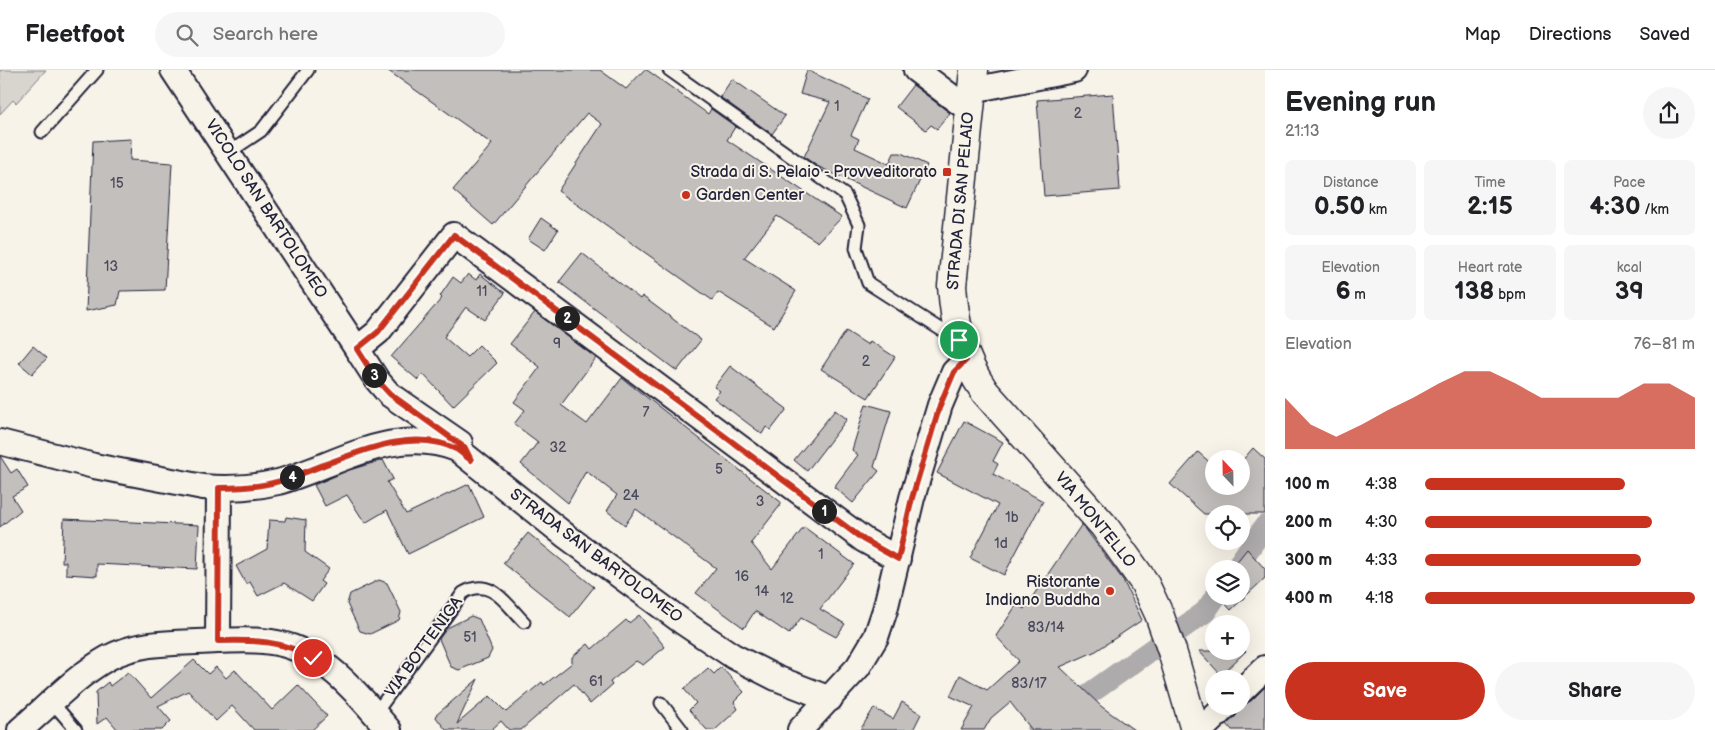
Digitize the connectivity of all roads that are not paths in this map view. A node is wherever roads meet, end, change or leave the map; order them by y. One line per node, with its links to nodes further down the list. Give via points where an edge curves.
1 (97, 70): 8 (lane)
2 (173, 70): 9 (street, VICOLO SAN BARTOLOMEO)
3 (308, 70): 9 (lane, via 261,131)
4 (669, 70): 11 (lane, via 845,194 859,225 856,248 868,284)
5 (916, 70): 7 (street)
6 (1074, 70): 7 (street)
7 (972, 90): 11 (street, STRADA DI SAN PELAIO, via 952,286 954,318)
8 (42, 132)
9 (228, 153): 10 (street, VICOLO SAN BARTOLOMEO)
10 (357, 349): 13 (street, VICOLO SAN BARTOLOMEO, via 390,394 465,448); 15 (street, via 378,332 454,235 864,540)
11 (962, 350): 15 (street, via 945,392 912,498); 29 (street, VIA MONTELLO, via 985,392 1104,526 1144,582 1176,661)
12 (0, 442): 14 (street, STRADA SAN BARTOLOMEO, via 94,466)
13 (471, 460): 14 (street, STRADA SAN BARTOLOMEO, via 457,449 445,445 405,441 345,457 278,482); 20 (street, STRADA SAN BARTOLOMEO, via 566,536 733,656 776,678)
14 (219, 488): 17 (street)
15 (898, 559): 20 (street, via 876,637 858,666)
16 (524, 622): 24 (lane, VIA BOTTENIGA, via 492,590 472,588 463,593)
17 (218, 641): 21 (street, VIA BOTTENIGA, via 148,644 127,650 97,664); 24 (street, VIA BOTTENIGA, via 290,646 340,677)
18 (1265, 668): 19 (street)
19 (1250, 682)
20 (830, 699): 28 (street)
21 (52, 702): 25 (street, VIA BOTTENIGA); 26 (lane)
22 (661, 703): 27 (lane)
23 (1217, 715): 30 (street)
24 (382, 722)
25 (20, 730)
26 (76, 730)
27 (682, 730)
28 (800, 730)
29 (1195, 730)
30 (1201, 730)

